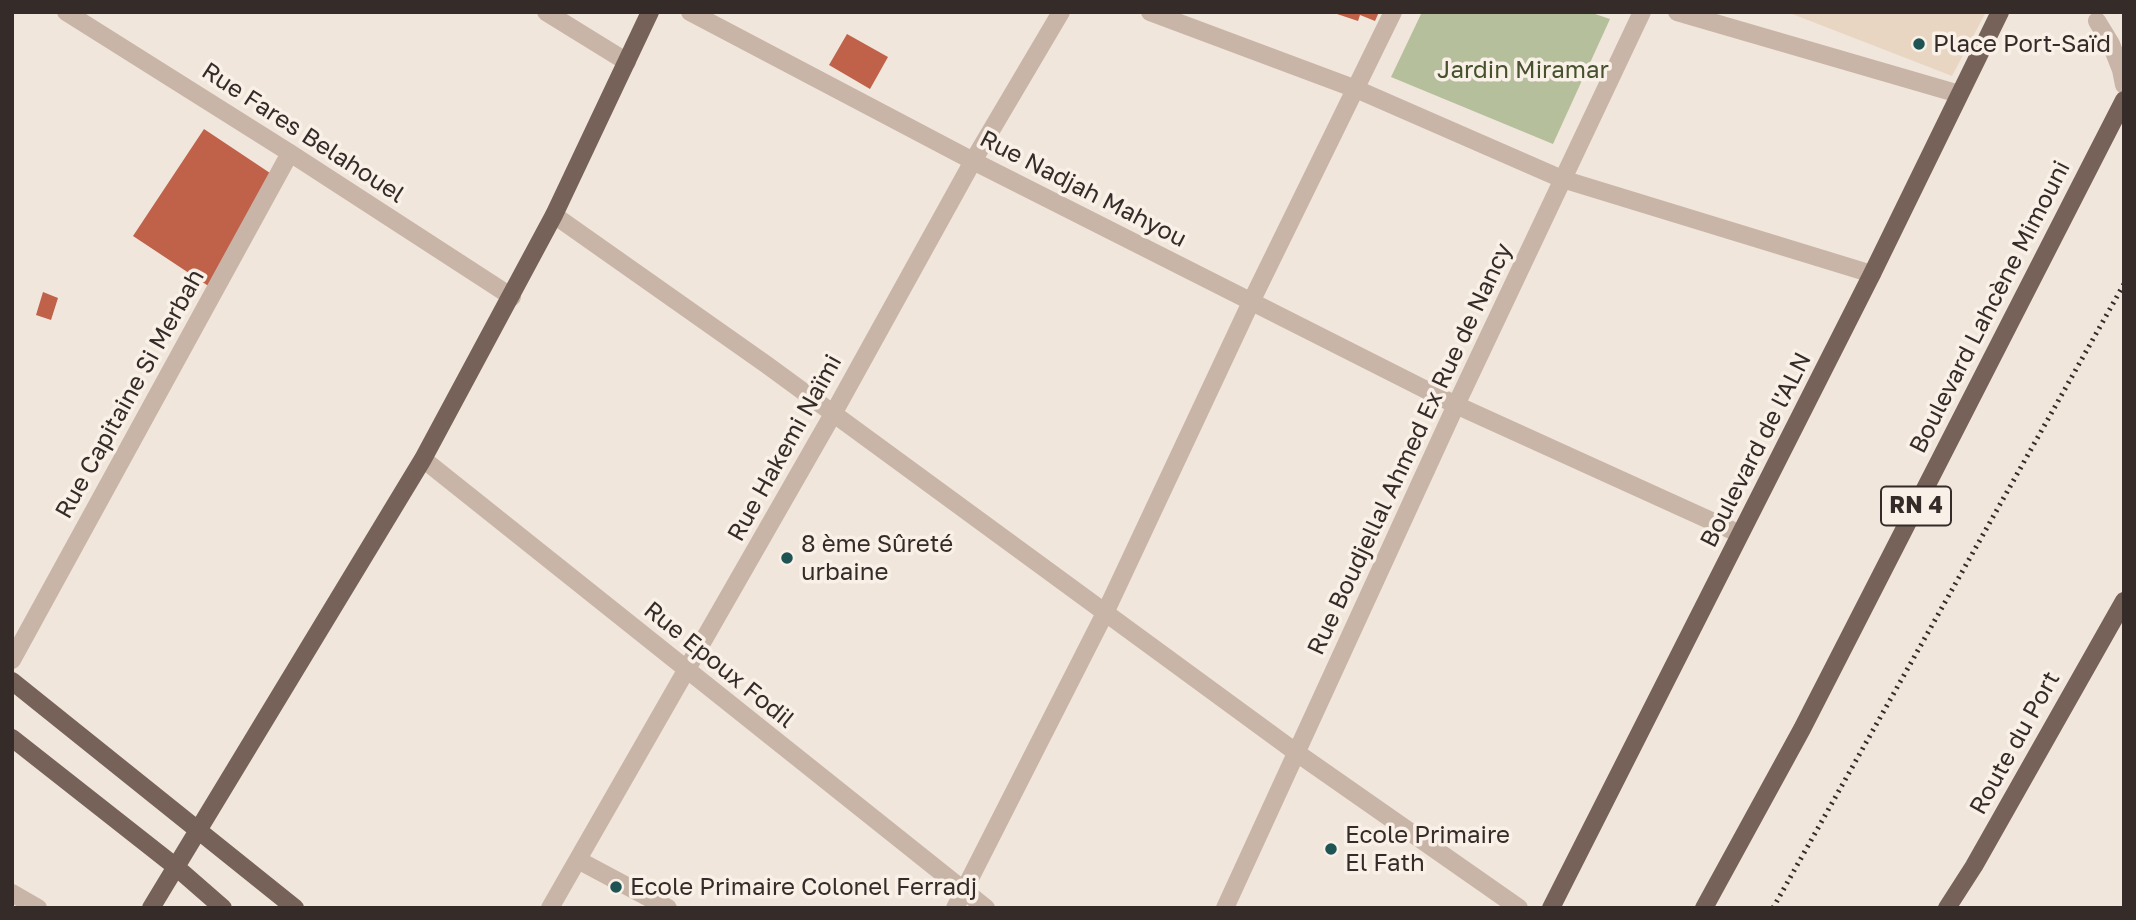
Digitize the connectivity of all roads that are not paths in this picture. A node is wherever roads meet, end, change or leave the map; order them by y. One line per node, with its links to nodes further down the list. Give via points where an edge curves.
1 (66, 12): 17 (street, Rue Fares Belahouel)
2 (546, 12): 12 (street)
3 (650, 12): 12 (main road)
4 (691, 12): 18 (street, Rue Nadjah Mahyou)
5 (1060, 12): 18 (street, Rue Hakemi Naïmi)
6 (1150, 12): 14 (street)
7 (1393, 12): 14 (street)
8 (1642, 12): 19 (street, Rue Boudjellal Ahmed Ex Rue de Nancy)
9 (1677, 12): 15 (street)
10 (2000, 12): 15 (main road, Boulevard de l'ALN)
11 (2097, 21): 13 (street, via 2111,44)
12 (627, 62): 20 (main road)
13 (2124, 85)
14 (1356, 89): 19 (street); 23 (street)
15 (1959, 94): 21 (main road, Boulevard de l'ALN)
16 (2124, 100): 51 (main road, Boulevard Lahcène Mimouni / RN 4, via 1802,729)
17 (290, 153): 22 (street, Rue Fares Belahouel); 30 (street, Rue Capitaine Si Merbah)
18 (972, 161): 23 (street, Rue Nadjah Mahyou); 25 (street, Rue Hakemi Naïmi)
19 (1562, 179): 21 (street); 24 (street, Rue Boudjellal Ahmed Ex Rue de Nancy)
20 (554, 215): 22 (main road); 25 (street)
21 (1872, 274): 27 (main road, Boulevard de l'ALN)
22 (512, 298): 26 (main road)
23 (1251, 302): 24 (street, Rue Nadjah Mahyou); 29 (street)
24 (1456, 405): 27 (street, Rue Nadjah Mahyou); 34 (street, Rue Boudjellal Ahmed Ex Rue de Nancy)
25 (833, 414): 29 (street); 31 (street, Rue Hakemi Naïmi)
26 (423, 459): 31 (street, Rue Epoux Fodil); 35 (main road)
27 (1740, 534): 50 (main road, Boulevard de l'ALN)
28 (2124, 600): 52 (main road, Route du Port)
29 (1105, 612): 34 (street); 38 (street)
30 (12, 660)
31 (687, 671): 36 (street, Rue Hakemi Naïmi); 38 (street, Rue Epoux Fodil)
32 (12, 681): 35 (main road)
33 (12, 738): 37 (main road)
34 (1297, 753): 48 (street, Rue Boudjellal Ahmed Ex Rue de Nancy); 49 (street)
35 (199, 829): 37 (main road); 43 (main road)
36 (578, 859): 44 (street, Rue Hakemi Naïmi); 45 (street)
37 (176, 867): 41 (main road); 42 (main road)
38 (964, 890): 46 (street); 47 (street, Rue Epoux Fodil)
39 (12, 892): 40 (street)
40 (38, 908)
41 (151, 908)
42 (223, 908)
43 (295, 908)
44 (550, 908)
45 (668, 908)
46 (955, 908)
47 (986, 908)
48 (1226, 908)
49 (1519, 908)
50 (1551, 908)
51 (1704, 908)
52 (1947, 908)

